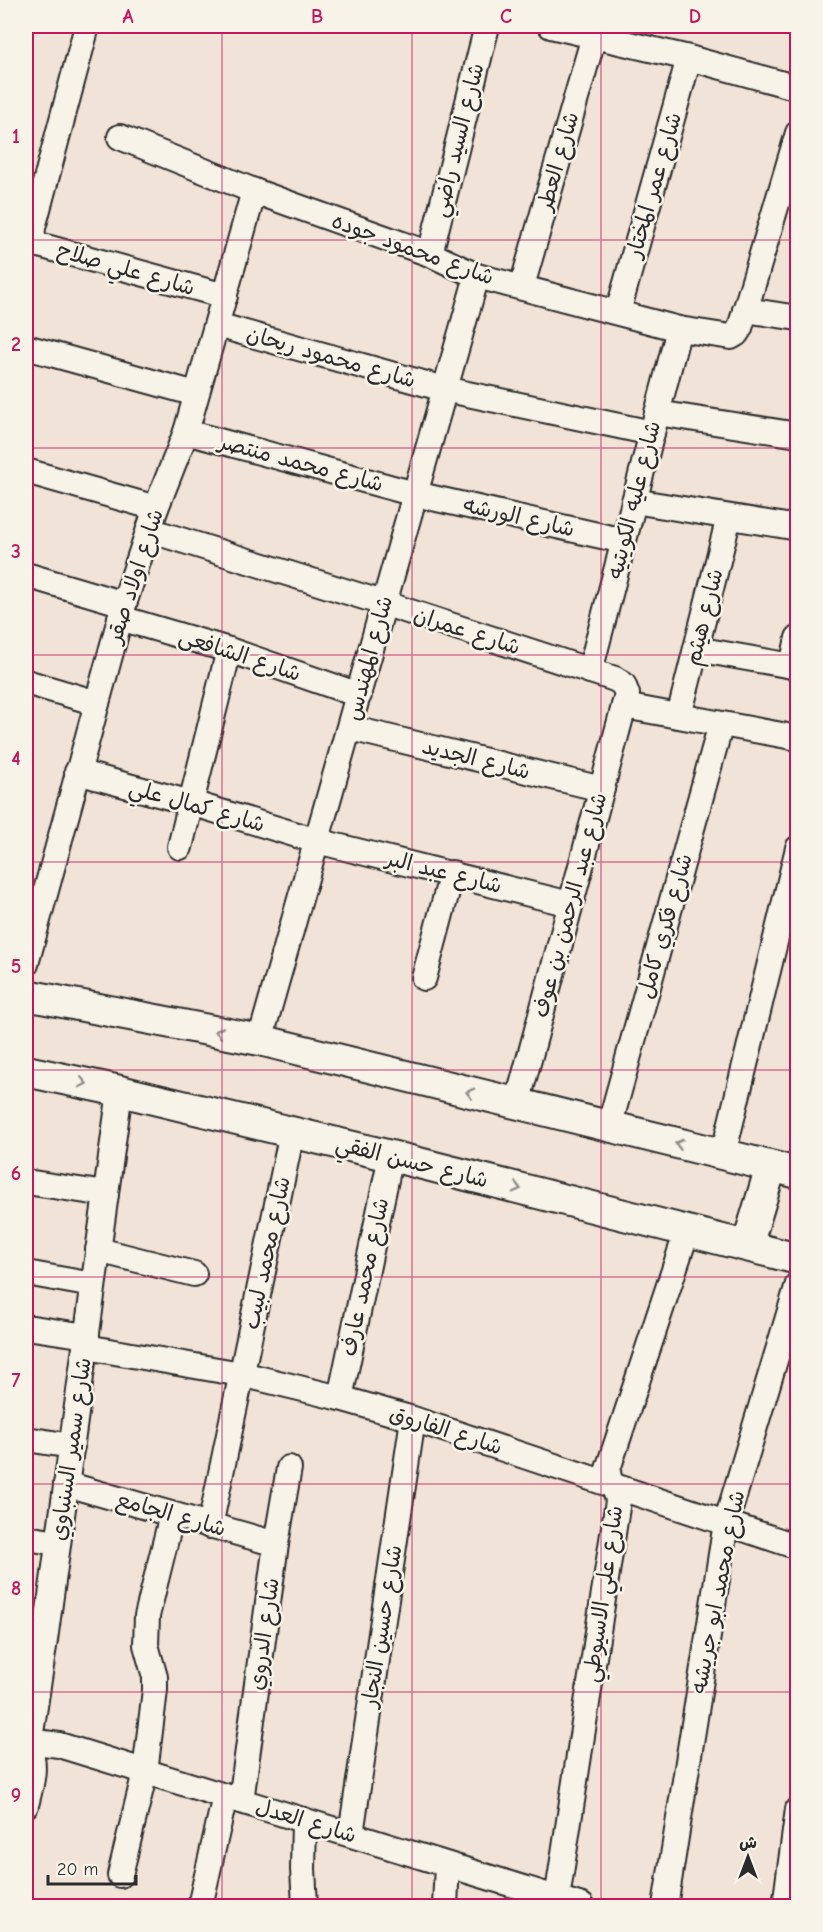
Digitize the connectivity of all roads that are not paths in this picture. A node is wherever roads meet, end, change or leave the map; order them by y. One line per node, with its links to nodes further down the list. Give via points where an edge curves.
1 (87, 26): 14 (street, شارع علي صلاح, via 33,228 34,241)
2 (487, 26): 11 (street, شارع السيد راضي)
3 (551, 26): 4 (street)
4 (594, 36): 5 (street); 13 (street, شارع العطر)
5 (689, 58): 6 (street); 16 (street, شارع عمر المختار)
6 (798, 88)
7 (798, 133): 10 (street)
8 (120, 137): 9 (street, شارع محمود جوده)
9 (254, 191): 11 (street, شارع محمود جوده); 14 (street, شارع اولاد صقر)
10 (789, 191): 15 (street)
11 (430, 254): 12 (street, شارع محمود جوده)
12 (477, 276): 13 (street, شارع محمود جوده); 21 (street, شارع المهندس)
13 (522, 286): 16 (street, شارع محمود جوده)
14 (225, 296): 18 (street, شارع اولاد صقر)
15 (746, 310): 17 (street); 19 (street, شارع محمود جوده, via 740,328 731,337)
16 (618, 312): 19 (street, شارع محمود جوده)
17 (798, 318)
18 (217, 326): 21 (street, شارع محمود ريحان); 22 (street, شارع اولاد صقر)
19 (679, 329): 23 (street, شارع عليه الكويتيه)
20 (26, 346): 22 (street)
21 (444, 390): 23 (street, شارع محمود ريحان); 27 (street, شارع المهندس)
22 (196, 394): 24 (street, شارع اولاد صقر)
23 (654, 423): 25 (street, شارع محمود ريحان); 28 (street, شارع عليه الكويتيه)
24 (186, 432): 27 (street, شارع محمد منتصر); 30 (street, شارع اولاد صقر)
25 (798, 435)
26 (26, 471): 30 (street, شارع عمران)
27 (415, 494): 32 (street, شارع الورشه); 34 (street, شارع المهندس)
28 (634, 501): 29 (street); 32 (street, شارع عليه الكويتيه)
29 (729, 517): 31 (street); 37 (street, شارع هيثم)
30 (153, 519): 34 (street, شارع عمران); 35 (street, شارع اولاد صقر)
31 (798, 528)
32 (624, 541): 40 (street, شارع عليه الكويتيه)
33 (26, 575): 35 (street, شارع الشافعى)
34 (383, 603): 40 (street, شارع عمران); 42 (street, شارع المهندس)
35 (122, 611): 38 (street, شارع الشافعى); 43 (street, شارع اولاد صقر)
36 (798, 638): 39 (street)
37 (696, 649): 39 (street); 45 (street, شارع هيثم)
38 (229, 650): 42 (street, شارع الشافعى); 51 (street)
39 (795, 667)
40 (590, 671): 44 (street, شارع عمران, via 623,684 627,694)
41 (26, 682): 43 (street)
42 (359, 695): 47 (street, شارع المهندس)
43 (97, 703): 49 (street, شارع اولاد صقر)
44 (624, 706): 45 (street); 50 (street, شارع عبد الرحمن بن عوف)
45 (680, 716): 46 (street)
46 (721, 724): 48 (street); 64 (street, شارع فكري كامل)
47 (350, 728): 50 (street, شارع الجديد); 52 (street, شارع المهندس)
48 (798, 738)
49 (77, 772): 51 (street, شارع كمال علي); 57 (street, شارع اولاد صقر)
50 (602, 789): 56 (street, شارع عبد الرحمن بن عوف)
51 (190, 803): 52 (street, شارع كمال علي); 53 (street)
52 (317, 841): 55 (street, شارع عبد البر); 60 (street, شارع المهندس)
53 (180, 847)
54 (798, 848): 66 (street)
55 (452, 873): 56 (street, شارع عبد البر); 58 (street)
56 (570, 904): 63 (street, شارع عبد الرحمن بن عوف)
57 (26, 964)
58 (424, 978)
59 (26, 995): 60 (street, one-way to 59)
60 (260, 1040): 63 (street, one-way to 60)
61 (26, 1071): 62 (street, شارع حسن الفقي, one-way to 62)
62 (120, 1091): 65 (street, شارع حسن الفقي); 70 (street, شارع سمير السنباوي)
63 (517, 1104): 64 (street)
64 (609, 1127): 66 (street, one-way to 64)
65 (292, 1132): 67 (street, شارع حسن الفقي); 81 (street, شارع محمد لبيب)
66 (723, 1155): 68 (street)
67 (391, 1156): 71 (street, شارع حسن الفقي, one-way to 71); 82 (street, شارع محمد عارف)
68 (784, 1170): 72 (street)
69 (26, 1182): 70 (street)
70 (106, 1194): 73 (street, شارع سمير السنباوي)
71 (687, 1231): 72 (street, شارع حسن الفقي); 88 (street, شارع علي الاسيوطي, via 608,1469)
72 (747, 1246): 74 (street, شارع حسن الفقي)
73 (98, 1250): 76 (street); 78 (street, شارع سمير السنباوي)
74 (798, 1259)
75 (26, 1273): 78 (street)
76 (194, 1274)
77 (798, 1284): 90 (street, شارع محمد ابو جريشه)
78 (93, 1285): 80 (street, شارع سمير السنباوي)
79 (26, 1327): 80 (street, شارع الفاروق)
80 (86, 1342): 81 (street, شارع الفاروق); 85 (street, شارع سمير السنباوي)
81 (241, 1374): 82 (street, شارع الفاروق); 91 (street, شارع محمد لبيب)
82 (340, 1398): 83 (street, شارع الفاروق)
83 (413, 1419): 88 (street, شارع الفاروق); 103 (street, شارع حسين النجار)
84 (26, 1439): 85 (street)
85 (72, 1446): 87 (street, شارع سمير السنباوي)
86 (290, 1467): 94 (street, شارع الدروي)
87 (66, 1484): 89 (street, شارع الجامع); 93 (street, شارع سمير السنباوي)
88 (612, 1485): 90 (street, شارع الفاروق); 106 (street, شارع علي الاسيوطي, via 618,1501)
89 (172, 1515): 91 (street, شارع الجامع); 98 (street, via 147,1616 146,1645 155,1690)
90 (726, 1523): 95 (street, شارع الفاروق); 111 (street, شارع محمد ابو جريشه)
91 (210, 1526): 94 (street, شارع الجامع)
92 (26, 1538): 93 (street)
93 (58, 1543): 96 (street, شارع سمير السنباوي)
94 (276, 1544): 99 (street, شارع الدروي)
95 (798, 1547)
96 (35, 1638): 97 (street, شارع سمير السنباوي)
97 (27, 1746): 98 (street, شارع العدل, via 59,1745); 100 (street, شارع سمير السنباوي, via 34,1772)
98 (145, 1772): 99 (street, شارع العدل); 105 (street)
99 (233, 1799): 102 (street, شارع العدل); 107 (street, شارع الدروي)
100 (26, 1805)
101 (798, 1809): 112 (street)
102 (304, 1820): 103 (street, شارع العدل); 108 (street)
103 (351, 1834): 104 (street, شارع العدل)
104 (447, 1865): 106 (street, شارع العدل); 109 (street)
105 (120, 1875)
106 (557, 1899): 110 (street, شارع العدل)
107 (200, 1906)
108 (305, 1906)
109 (446, 1906)
110 (582, 1906)
111 (665, 1906)
112 (785, 1906)

